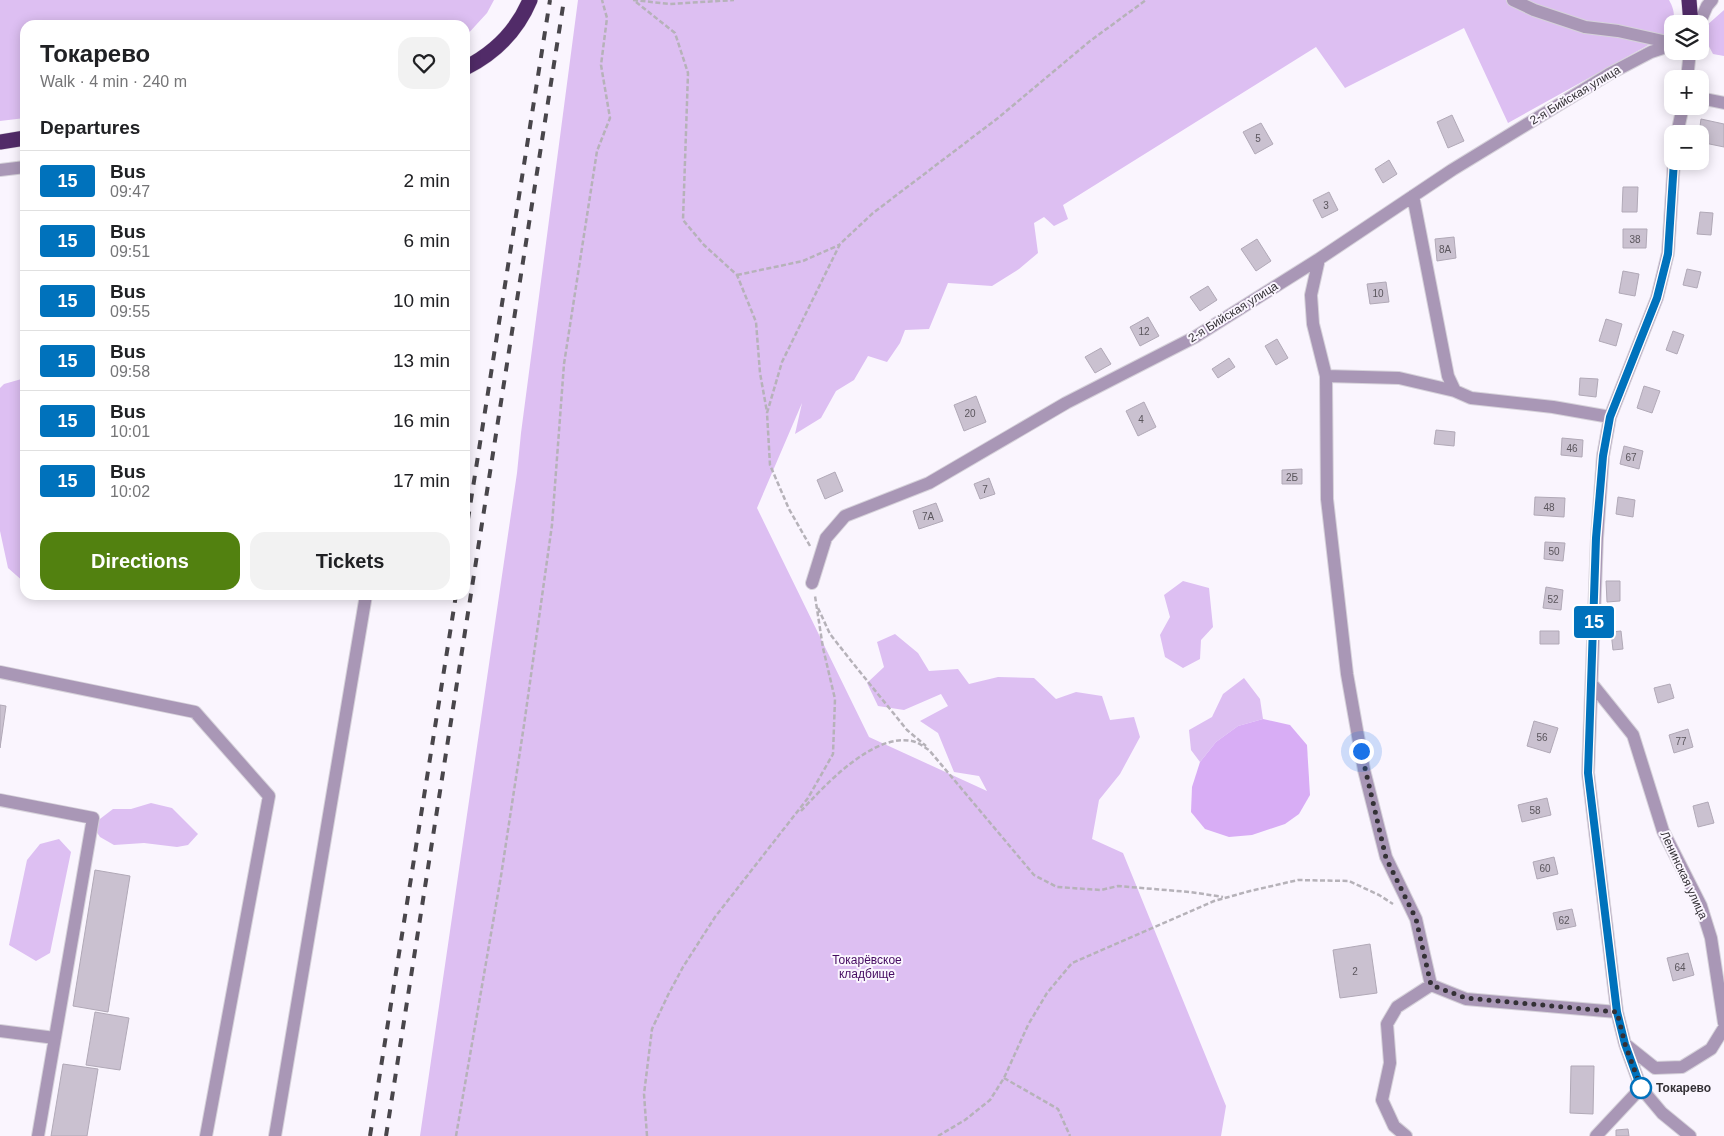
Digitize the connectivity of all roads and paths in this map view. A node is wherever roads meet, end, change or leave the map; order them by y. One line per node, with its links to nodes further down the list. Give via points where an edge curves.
1 (530, 0): 12 (highway, via 515,28 499,46)
2 (602, 0): 51 (path, via 607,18 601,65 610,118 597,151 564,364 552,525 502,867)
3 (734, 0): 7 (path, via 670,4)
4 (1513, 0): 10 (street, via 1585,26)
5 (1689, 0): 8 (highway)
6 (1712, 0): 9 (street)
7 (634, 1): 23 (path, via 675,33 688,73 683,220 704,245)
8 (1690, 15)
9 (1703, 15)
10 (1664, 42)
11 (1664, 47): 20 (street, 2-я Бийская улица, via 1609,74)
12 (470, 66)
13 (1709, 100): 14 (street)
14 (1724, 103)
15 (20, 139): 16 (highway)
16 (0, 142)
17 (20, 168): 18 (street)
18 (0, 170)
19 (1673, 170): 27 (street, via 1668,254 1657,298)
20 (1413, 196): 22 (street, 2-я Бийская улица); 25 (street, via 1448,376)
21 (840, 244): 23 (path, via 803,261)
22 (1319, 259): 24 (street, via 1311,295 1313,324); 28 (street, 2-я Бийская улица, via 1195,337 1066,403 929,483 845,516 826,538)
23 (737, 275): 26 (path, via 756,322)
24 (1326, 376): 25 (street, via 1399,378); 39 (street, via 1327,499 1348,674 1364,770 1386,858 1416,919)
25 (1455, 391): 27 (street, via 1470,398)
26 (767, 413)
27 (1610, 417): 32 (street, via 1596,538)
28 (812, 583)
29 (365, 600): 50 (street)
30 (816, 604): 33 (path, via 830,634 907,730)
31 (0, 672): 49 (street, via 195,712 269,796)
32 (1592, 684): 38 (street, Ленинская улица, via 1633,735 1663,831 1701,906); 40 (street, via 1588,773)
33 (929, 750): 35 (path, via 912,741 894,741 863,754 830,781); 36 (path, via 1034,875 1057,887 1101,890 1118,886)
34 (0, 800): 44 (street, via 93,818)
35 (791, 821)
36 (1225, 898): 37 (path, via 1298,880 1348,881); 46 (path, via 1072,964 1032,1017)
37 (1394, 904)
38 (1720, 968): 41 (street, Ленинская улица)
39 (1431, 985): 40 (street, via 1466,998); 54 (street, via 1397,1007 1387,1024 1390,1063 1382,1100 1394,1126)
40 (1617, 1012): 45 (street)
41 (1724, 1024)
42 (1724, 1028): 45 (street, via 1711,1049 1682,1067 1655,1068)
43 (0, 1031): 44 (street)
44 (55, 1038): 48 (street)
45 (1625, 1044): 47 (street)
46 (1004, 1078): 52 (path, via 990,1100); 53 (path, via 1058,1109)
47 (1641, 1088): 55 (street); 56 (street)
48 (38, 1136)
49 (206, 1136)
50 (275, 1136)
51 (456, 1136)
52 (938, 1136)
53 (1070, 1136)
54 (1406, 1136)
55 (1596, 1136)
56 (1690, 1136)

